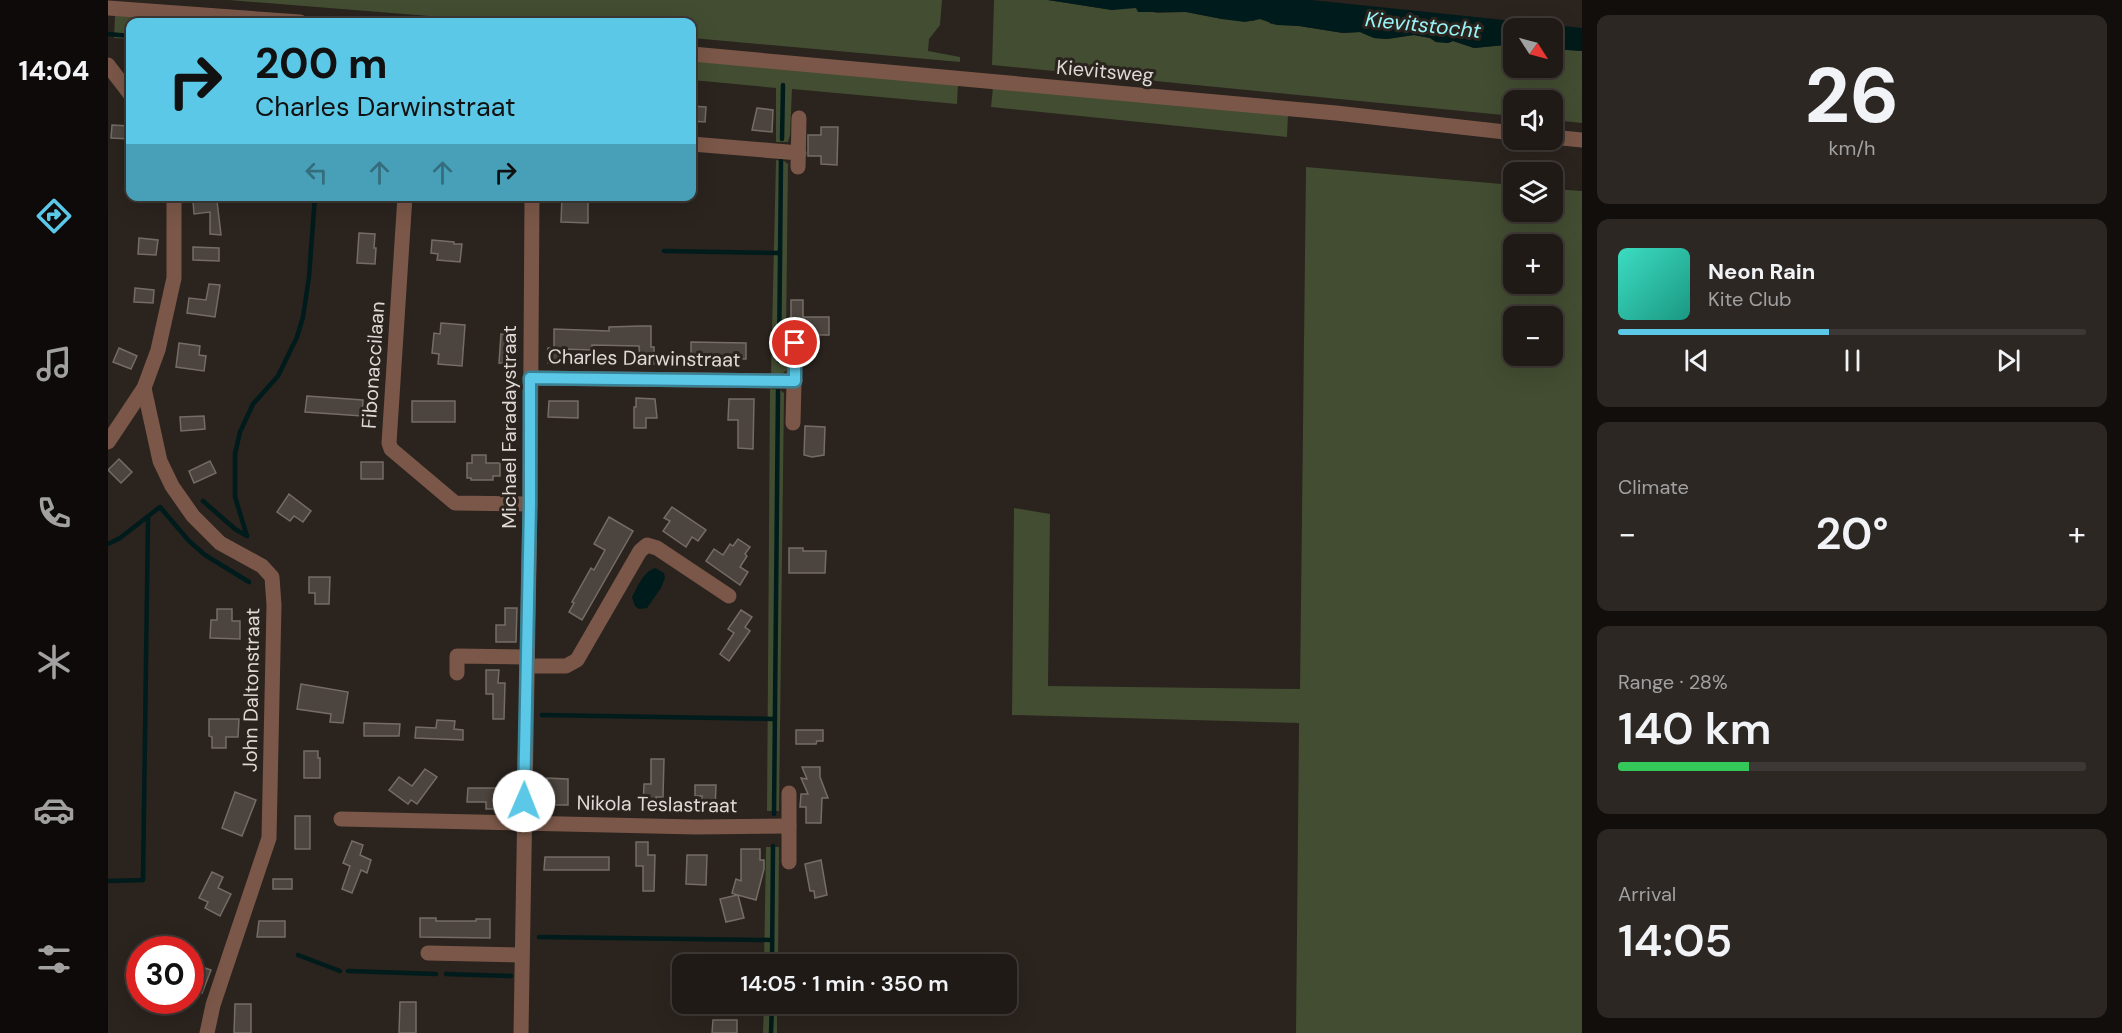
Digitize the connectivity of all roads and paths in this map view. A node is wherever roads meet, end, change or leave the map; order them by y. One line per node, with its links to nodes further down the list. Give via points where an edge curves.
1 (108, 8): 2 (street)
2 (245, 18)
3 (696, 54): 7 (street, Kievitsweg)
4 (108, 64): 5 (street)
5 (126, 89)
6 (799, 118): 10 (street, via 798,160)
7 (1503, 132)
8 (1563, 138): 9 (street)
9 (1582, 140)
10 (696, 145)
11 (174, 201): 17 (street, via 174,278 158,350)
12 (405, 201): 20 (street, Fibonaccilaan, via 391,449 455,503)
13 (532, 201): 15 (street, Michael Faradaystraat)
14 (795, 343): 16 (street)
15 (530, 378): 16 (street, Charles Darwinstraat); 20 (street, Michael Faradaystraat)
16 (795, 381): 18 (street)
17 (144, 388): 19 (street); 31 (street, John Daltonstraat, via 160,461 172,486 193,516 220,543 262,566 272,577 269,838)
18 (794, 423)
19 (108, 442)
20 (530, 504): 22 (street, Michael Faradaystraat)
21 (729, 596): 22 (street, via 647,545 577,660 566,666)
22 (527, 662): 23 (street, via 457,656); 26 (street, Michael Faradaystraat)
23 (457, 673)
24 (789, 793): 27 (street)
25 (341, 819): 26 (street)
26 (524, 823): 27 (street, Nikola Teslastraat); 30 (street, Michael Faradaystraat)
27 (789, 826): 28 (street)
28 (789, 862)
29 (428, 953): 30 (street)
30 (522, 955): 32 (street, Michael Faradaystraat)
31 (207, 1033)
32 (521, 1033)

